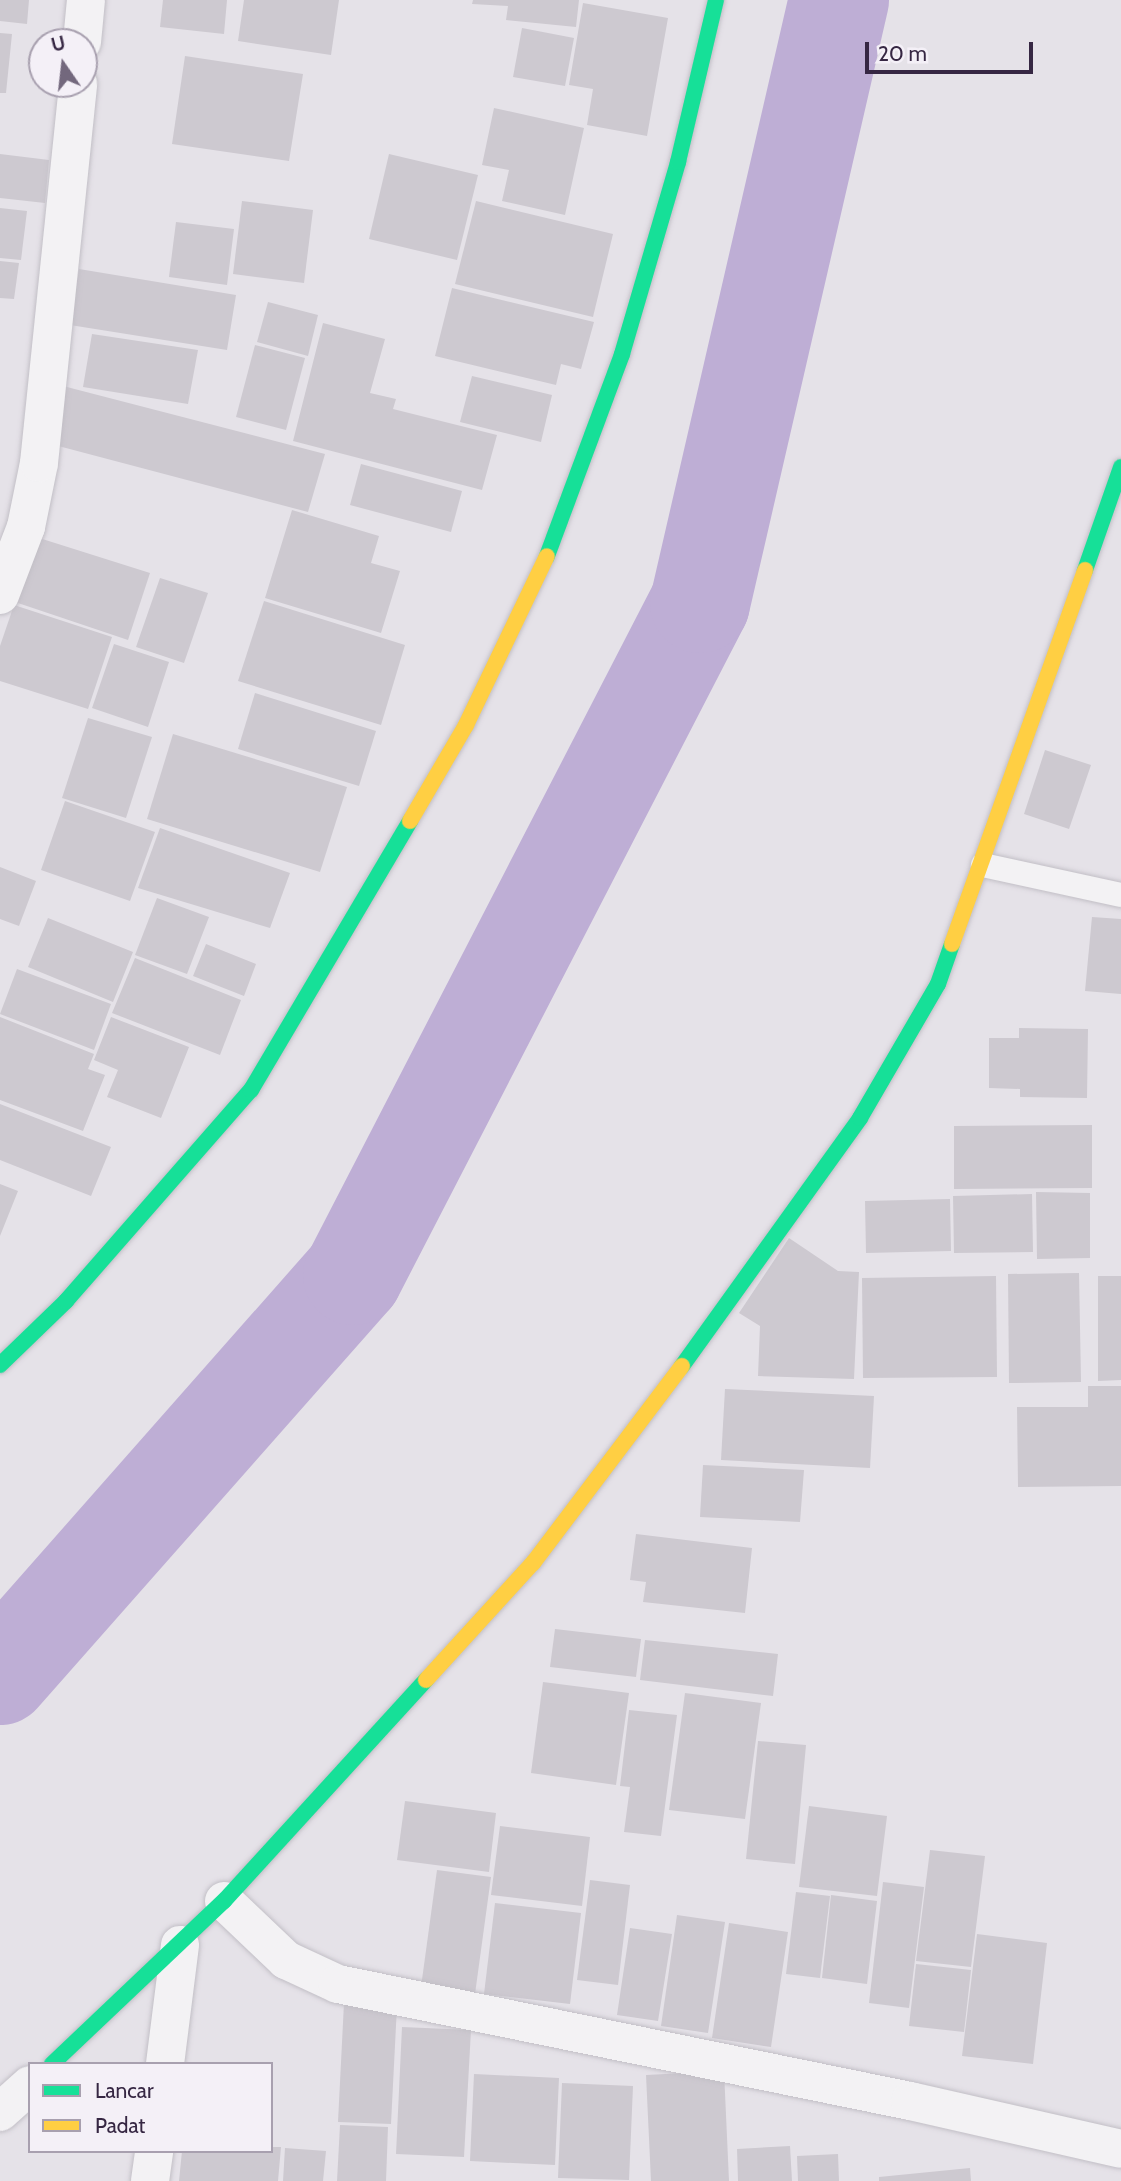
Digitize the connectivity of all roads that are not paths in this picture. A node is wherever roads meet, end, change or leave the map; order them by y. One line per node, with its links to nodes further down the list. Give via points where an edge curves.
1 (86, 0): 3 (street)
2 (716, 0): 9 (street, via 678,162 622,354 540,575 466,725 251,1090 66,1301)
3 (83, 28)
4 (77, 98): 6 (street, via 39,463 26,527)
5 (1121, 467): 7 (street)
6 (0, 595)
7 (983, 865): 8 (lane); 10 (street, via 939,984 907,1044 860,1118 608,1468 480,1624)
8 (1121, 895)
9 (0, 1365)
10 (224, 1901): 11 (street); 16 (street, via 286,1960 338,1984)
11 (180, 1945): 12 (street); 13 (street)
12 (54, 2062)
13 (165, 2062)
14 (28, 2087): 15 (street)
15 (0, 2112)
16 (1121, 2149)
17 (153, 2153): 18 (street)
18 (150, 2181)

